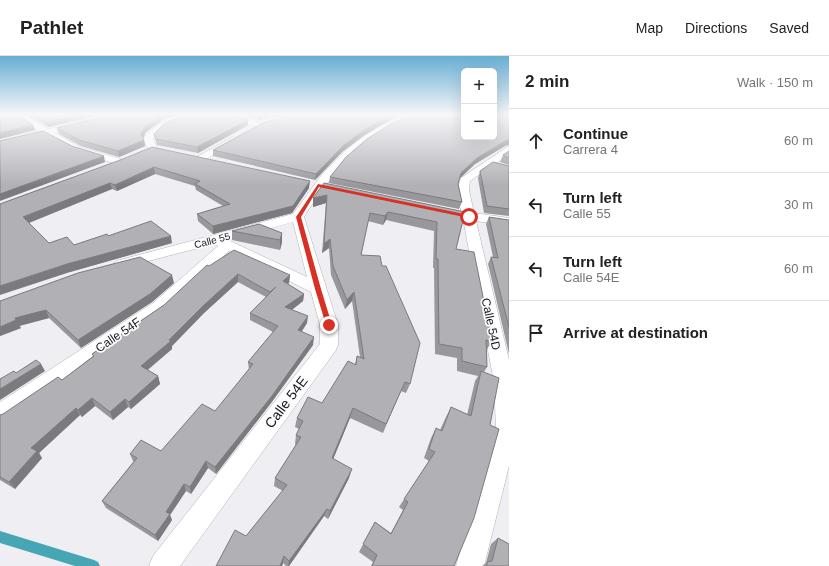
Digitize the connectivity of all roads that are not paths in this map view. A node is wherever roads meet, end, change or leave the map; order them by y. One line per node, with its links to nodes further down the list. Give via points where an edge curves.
1 (20, 139): 6 (street)
2 (58, 139): 13 (street, via 77,149)
3 (148, 139): 7 (street)
4 (234, 139): 11 (street)
5 (365, 139): 15 (street, via 343,156)
6 (0, 144)
7 (152, 148): 9 (street); 13 (street)
8 (509, 149): 19 (street, Calle 54D, via 495,165 465,180 462,190)
9 (166, 151)
10 (186, 155): 11 (street)
11 (200, 158): 12 (street)
12 (215, 161)
13 (120, 162): 14 (street)
14 (106, 167)
15 (314, 185): 16 (street); 18 (street)
16 (333, 189)
17 (446, 212): 19 (street)
18 (298, 217): 21 (street, Calle 55); 23 (street, Calle 54E)
19 (469, 217): 20 (street); 26 (street, Calle 54D, via 504,382 506,429)
20 (509, 222)
21 (222, 242): 22 (street, Calle 55); 23 (street); 24 (street, Calle 54F, via 159,307)
22 (112, 266)
23 (318, 289): 25 (street, Calle 54E, via 329,325 329,345)
24 (0, 414)
25 (163, 566)
26 (470, 566)

